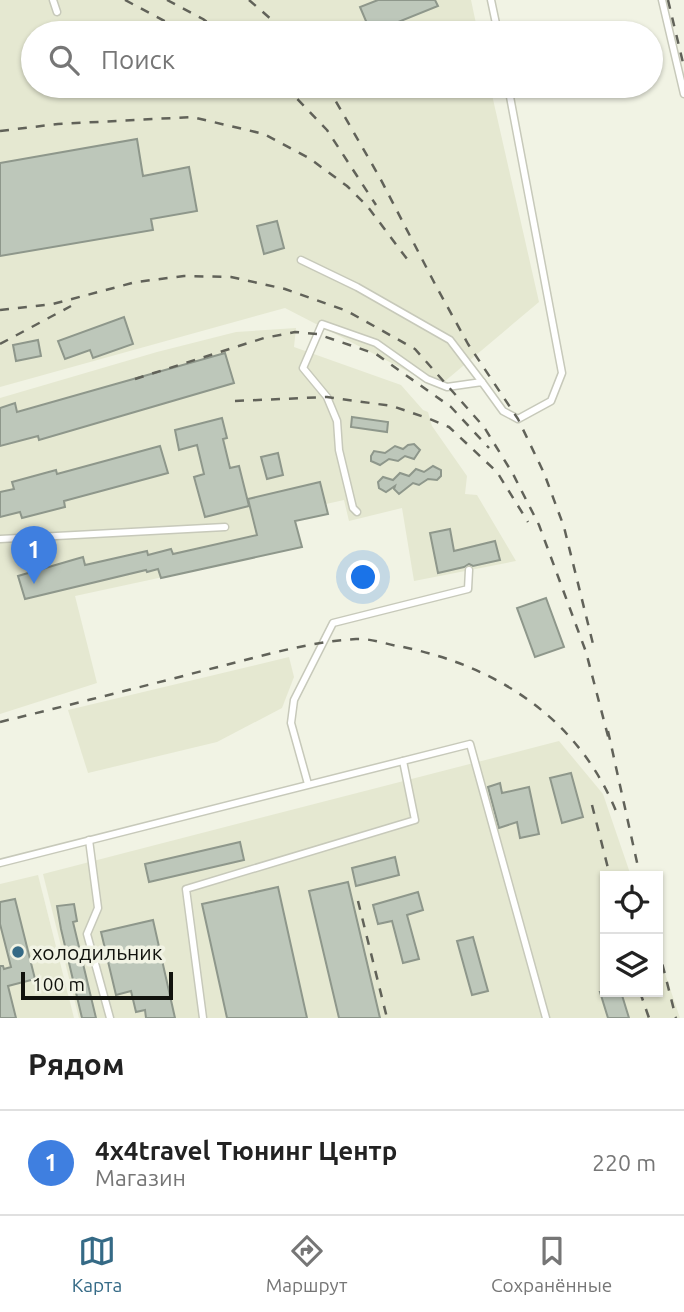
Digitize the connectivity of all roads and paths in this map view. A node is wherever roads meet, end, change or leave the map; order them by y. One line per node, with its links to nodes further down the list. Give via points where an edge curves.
1 (53, 0): 4 (lane)
2 (491, 0): 5 (lane)
3 (662, 0): 6 (lane)
4 (57, 12)
5 (495, 21)
6 (684, 94)
7 (510, 98): 9 (lane, via 562,373 551,401 518,419 503,411)
8 (301, 260): 9 (lane, via 450,340)
9 (482, 382): 10 (lane, via 447,387 427,379 376,343 322,324 303,368 327,397 337,421 339,450)
10 (357, 512)
11 (225, 527): 12 (lane)
12 (0, 539)
13 (469, 570): 15 (lane, via 468,589 333,623 293,701 291,723)
14 (403, 761): 15 (lane); 19 (lane, via 415,820 186,889); 20 (lane, via 470,744)
15 (308, 784): 16 (lane)
16 (89, 840): 17 (lane); 18 (lane, via 98,908 87,934)
17 (0, 863)
18 (110, 1018)
19 (204, 1018)
20 (546, 1018)

